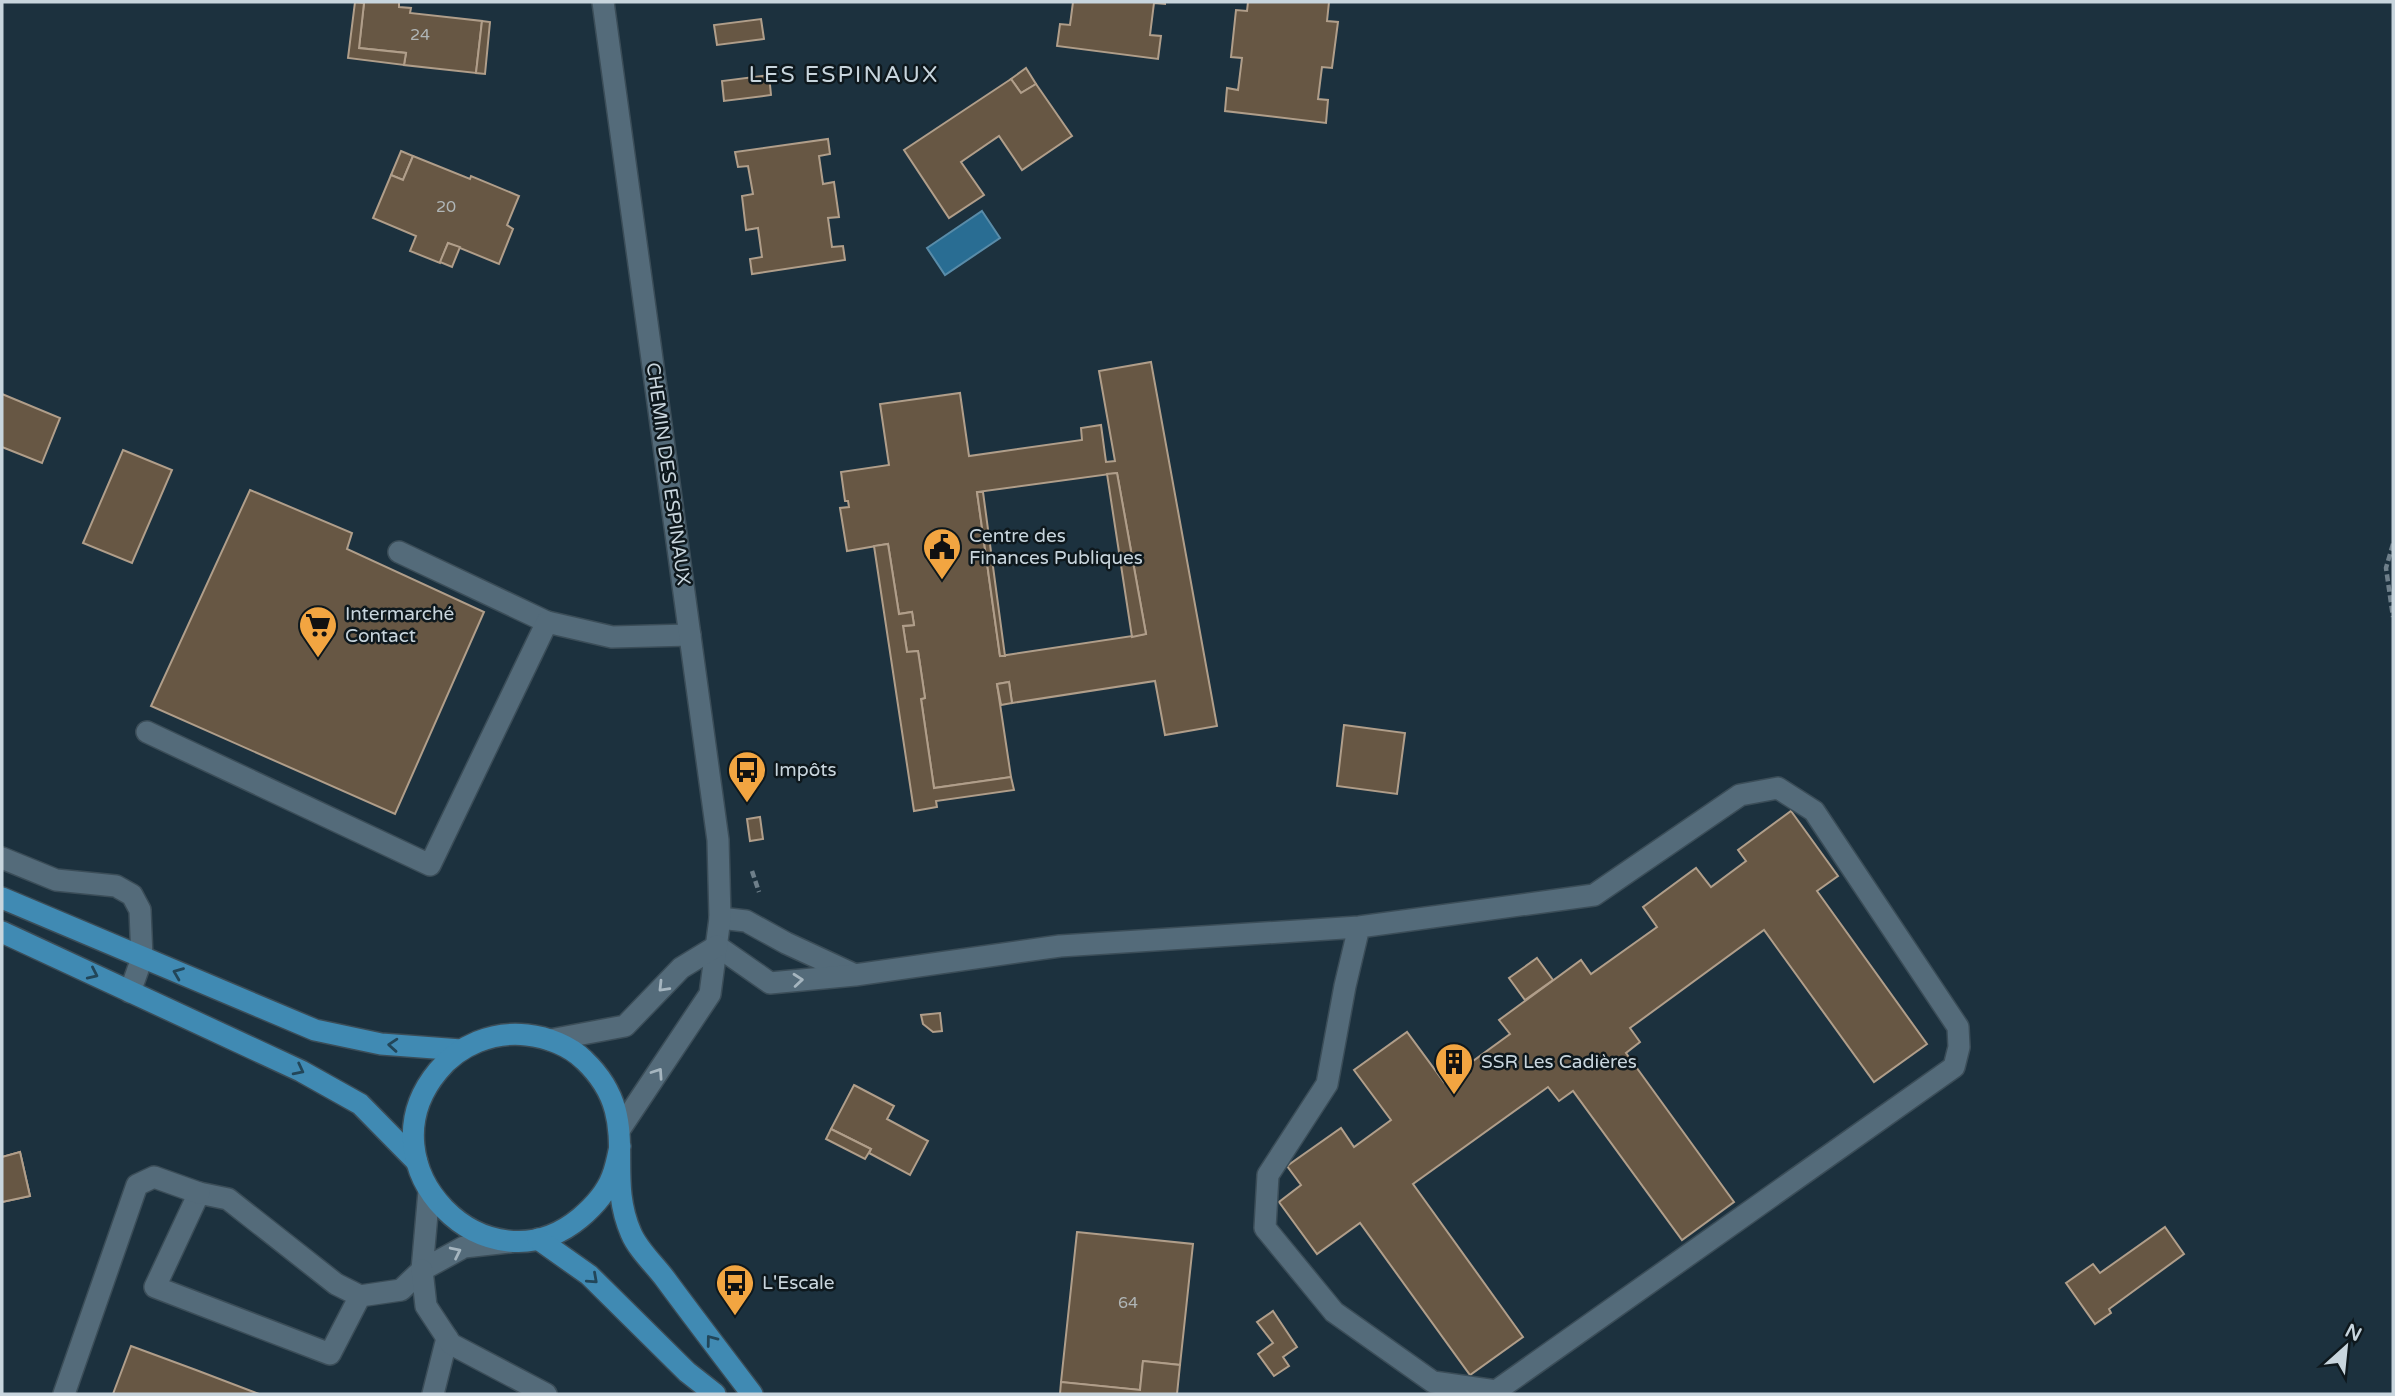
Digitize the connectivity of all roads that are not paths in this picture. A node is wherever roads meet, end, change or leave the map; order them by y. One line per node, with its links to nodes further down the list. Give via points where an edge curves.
1 (603, 2): 4 (street, CHEMIN DES ESPINAUX)
2 (399, 552): 3 (street)
3 (547, 622): 4 (street, via 612,637); 5 (street, via 430,865)
4 (690, 635): 8 (street, CHEMIN DES ESPINAUX, via 718,840)
5 (147, 732)
6 (2, 858): 12 (street, via 56,880 116,886 132,895 140,910)
7 (2, 898): 12 (main road)
8 (720, 918): 11 (street, CHEMIN DES ESPINAUX); 13 (street, via 746,921)
9 (1359, 927): 9 (street, via 1327,1084 1268,1175 1265,1228 1334,1312 1433,1382 1496,1391 1954,1067 1959,1046 1958,1027 1814,811 1777,788 1740,795 1594,895); 13 (street, via 1060,946)
10 (2, 932): 14 (main road, one-way to 14)
11 (717, 946): 13 (street, one-way to 13, via 770,983); 15 (street, one-way to 15, via 681,968 625,1026); 17 (street, CHEMIN DES ESPINAUX, one-way to 11, via 710,994)
12 (142, 958): 14 (street); 16 (main road, one-way to 12, via 381,1044 315,1030)
13 (855, 975)
14 (130, 992): 18 (main road, one-way to 18, via 302,1071 360,1104)
15 (550, 1040): 16 (main road, via 504,1035); 17 (main road, via 577,1053 599,1074 614,1100)
16 (461, 1050): 18 (main road, via 444,1063 420,1099 413,1140)
17 (620, 1138): 21 (main road, via 612,1178 594,1206 569,1227); 29 (main road, one-way to 17, via 632,1235 620,1201)
18 (416, 1162): 19 (main road)
19 (429, 1191): 21 (main road, via 447,1213 471,1230 499,1239); 22 (street)
20 (200, 1193): 23 (street, via 228,1199 336,1284); 23 (street, via 155,1287 330,1354); 25 (street, via 154,1177 137,1185)
21 (533, 1239): 22 (street, one-way to 21, via 464,1247); 28 (main road, one-way to 28, via 589,1275)
22 (422, 1270): 23 (street, via 401,1290); 24 (street, via 426,1306)
23 (360, 1296)
24 (447, 1338): 26 (street); 27 (street)
25 (64, 1394)
26 (433, 1394)
27 (546, 1394)
28 (715, 1394)
29 (752, 1394)

